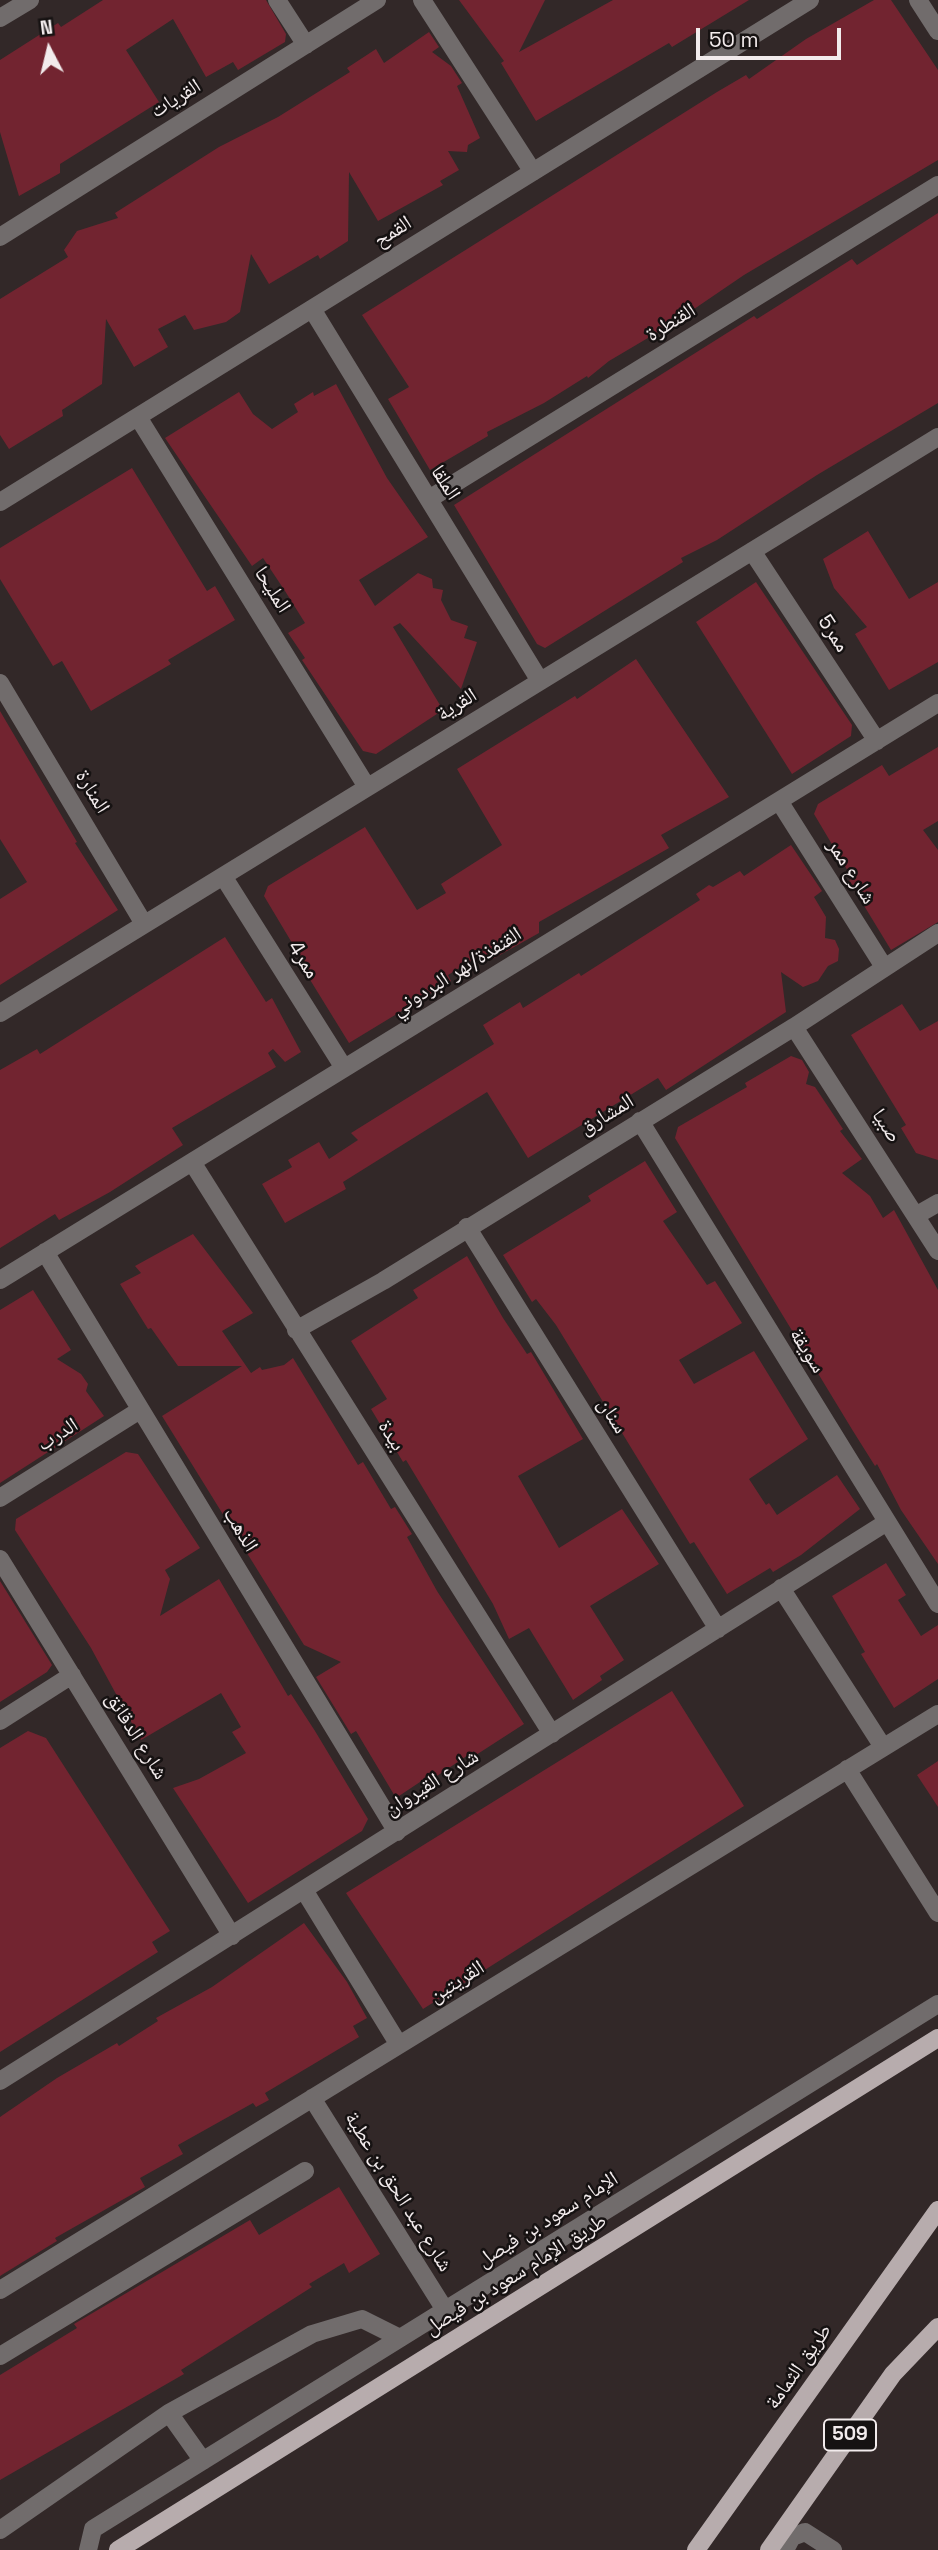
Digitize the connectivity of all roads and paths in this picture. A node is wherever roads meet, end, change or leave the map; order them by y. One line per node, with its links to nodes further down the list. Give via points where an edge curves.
1 (30, 0): 7 (street)
2 (277, 0): 9 (street)
3 (377, 0): 9 (street, القريات)
4 (422, 0): 10 (street)
5 (810, 0): 10 (street, القمح)
6 (918, 0): 8 (street)
7 (0, 19)
8 (938, 31)
9 (306, 45): 12 (street, القريات)
10 (533, 172): 13 (street, القمح)
11 (938, 186): 16 (street, القنطرة)
12 (0, 237)
13 (312, 309): 14 (street, القمح); 16 (street, الملقا)
14 (138, 417): 17 (street, القمح); 23 (street, المليحا)
15 (938, 437): 18 (street, القرية)
16 (429, 499): 19 (street, الملقا)
17 (0, 502)
18 (752, 551): 19 (street, القرية); 22 (street, ممر5)
19 (540, 681): 23 (street, القرية)
20 (0, 683): 26 (street, المنارة)
21 (938, 703): 22 (street, القنفذة/نهر البردوني)
22 (877, 741): 24 (street, القنفذة/نهر البردوني)
23 (367, 787): 25 (street, القرية)
24 (779, 801): 28 (street, شارع ممر); 31 (street, القنفذة/نهر البردوني)
25 (223, 876): 26 (street, القرية); 31 (street, ممر4)
26 (144, 925): 29 (street, القرية)
27 (938, 933): 28 (street, المشارق)
28 (884, 967): 30 (street, المشارق)
29 (0, 1013)
30 (794, 1027): 32 (street, المشارق); 35 (street, صبيا)
31 (344, 1068): 33 (street, القنفذة/نهر البردوني)
32 (640, 1121): 36 (street, المشارق); 43 (street, سويقة)
33 (192, 1162): 38 (street, القنفذة/نهر البردوني); 40 (street, بيدة)
34 (938, 1203): 35 (street)
35 (917, 1215): 37 (street, صبيا)
36 (467, 1227): 40 (street, المشارق); 47 (street, سنان)
37 (938, 1251)
38 (45, 1252): 39 (street, القنفذة/نهر البردوني); 41 (street, الذهب)
39 (0, 1280)
40 (296, 1330): 51 (street, بيدة)
41 (140, 1410): 42 (street, الدرب); 54 (street, الذهب)
42 (0, 1498)
43 (887, 1522): 45 (street, شارع القيروان); 46 (street, سويقة)
44 (0, 1559): 48 (street, شارع الدقائق)
45 (781, 1588): 47 (street, شارع القيروان); 52 (street)
46 (938, 1604)
47 (718, 1629): 51 (street, شارع القيروان)
48 (72, 1675): 50 (street); 57 (street, شارع الدقائق)
49 (938, 1714): 52 (street, القريتين)
50 (0, 1721)
51 (552, 1734): 54 (street, شارع القيروان)
52 (884, 1747): 53 (street, القريتين)
53 (847, 1769): 56 (street); 60 (street, القريتين)
54 (397, 1832): 55 (street, شارع القيروان)
55 (304, 1890): 57 (street, شارع القيروان); 60 (street)
56 (938, 1913)
57 (232, 1936): 61 (street, شارع القيروان)
58 (938, 2004): 66 (street, الإمام سعود بن فيصل)
59 (938, 2038): 74 (main road, طريق الإمام سعود بن فيصل)
60 (399, 2045): 62 (street, القريتين)
61 (0, 2081)
62 (312, 2098): 65 (street, القريتين); 66 (street, شارع عبد الحق بن عطية)
63 (305, 2171): 69 (street)
64 (938, 2210): 75 (main road, طريق الثمامة)
65 (0, 2290)
66 (445, 2310): 68 (street, الإمام سعود بن فيصل)
67 (938, 2328): 76 (main road, 509, via 892,2374)
68 (400, 2339): 70 (street, via 362,2319 312,2334); 71 (street, الإمام سعود بن فيصل)
69 (0, 2356)
70 (169, 2413): 71 (street); 72 (street)
71 (203, 2461): 73 (street, الإمام سعود بن فيصل, via 93,2529)
72 (0, 2530)
73 (88, 2550)
74 (118, 2550)
75 (696, 2550)
76 (769, 2550)
77 (785, 2550): 78 (street, via 792,2537 805,2532)
78 (833, 2550)

